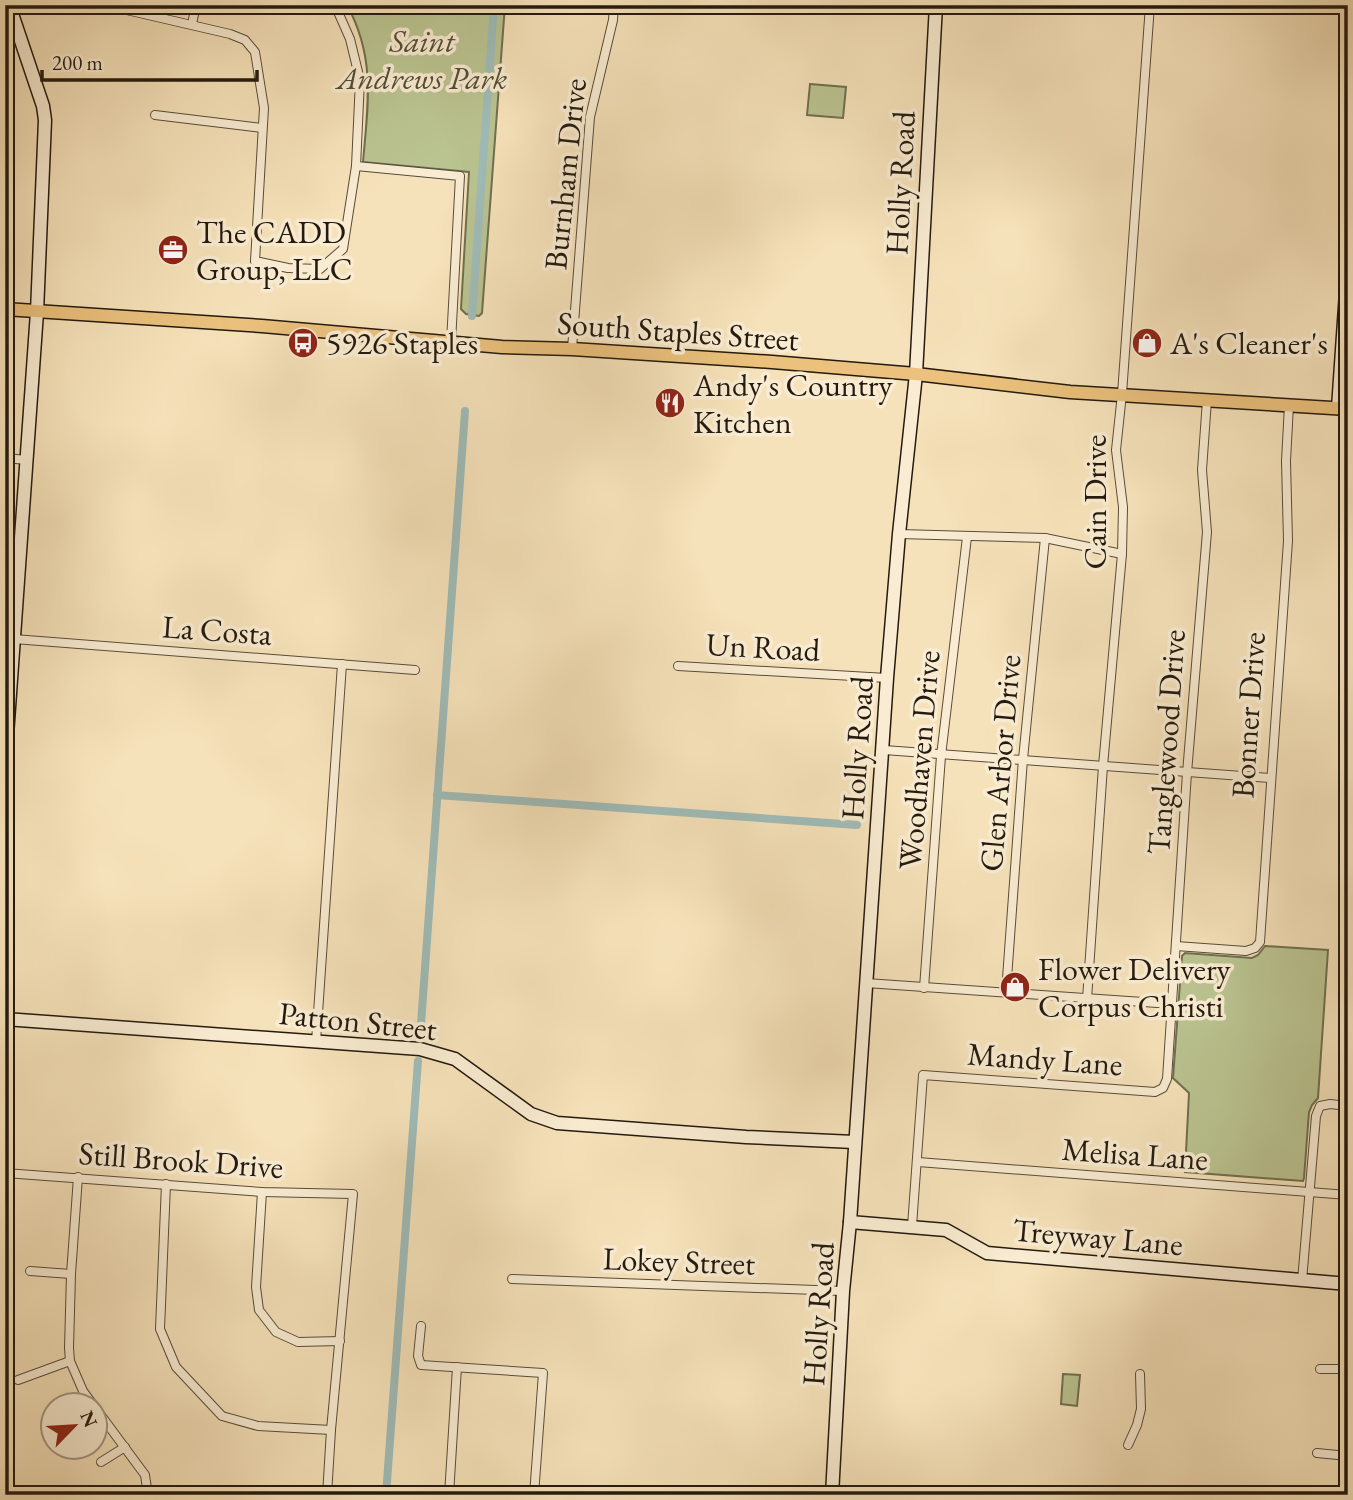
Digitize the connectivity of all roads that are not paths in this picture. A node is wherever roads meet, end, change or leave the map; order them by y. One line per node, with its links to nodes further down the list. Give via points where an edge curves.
1 (37, 5): 8 (street)
2 (106, 5): 9 (street)
3 (196, 5): 9 (street)
4 (335, 5): 12 (street, via 360,80)
5 (614, 5): 17 (street, Burnham Drive, via 590,117)
6 (936, 5): 18 (main road, Holly Road)
7 (1150, 5): 19 (street, Cain Drive)
8 (9, 10): 15 (main road, via 45,120)
9 (192, 24): 11 (street, via 245,40 255,52 264,107)
10 (155, 115): 11 (street)
11 (262, 128): 12 (street, via 255,261 302,270 320,269 331,261 343,249)
12 (356, 166): 16 (street, via 460,176)
13 (1348, 263): 22 (main road)
14 (5, 309): 15 (main road, South Staples Street)
15 (37, 312): 16 (main road, South Staples Street); 24 (main road)
16 (452, 342): 17 (main road, South Staples Street)
17 (572, 349): 18 (main road, South Staples Street)
18 (916, 374): 19 (main road, South Staples Street); 25 (main road, Holly Road)
19 (1122, 394): 20 (main road, South Staples Street); 28 (street, Cain Drive, via 1116,450 1123,507)
20 (1207, 400): 21 (main road, South Staples Street); 39 (street, Tanglewood Drive, via 1202,470 1207,532)
21 (1289, 405): 22 (main road, South Staples Street); 40 (street, Bonner Drive, via 1288,541)
22 (1343, 409)
23 (5, 458): 24 (street)
24 (27, 460): 29 (main road)
25 (899, 534): 26 (street); 33 (main road, Holly Road)
26 (967, 537): 27 (street); 35 (street, Woodhaven Drive)
27 (1045, 538): 28 (street); 36 (street, Glen Arbor Drive)
28 (1122, 554): 38 (street, Cain Drive)
29 (14, 639): 30 (street, La Costa); 37 (main road)
30 (342, 664): 32 (street, La Costa); 48 (street)
31 (678, 666): 33 (street, Un Road)
32 (415, 670)
33 (887, 678): 34 (main road, Holly Road)
34 (884, 750): 35 (street); 42 (main road, Holly Road)
35 (941, 756): 36 (street); 43 (street, Woodhaven Drive)
36 (1023, 759): 38 (street); 44 (street, Glen Arbor Drive)
37 (5, 764)
38 (1103, 766): 39 (street); 45 (street, Cain Drive)
39 (1187, 773): 40 (street); 41 (street, Tanglewood Drive)
40 (1270, 778): 41 (street, Bonner Drive, via 1260,942 1246,951)
41 (1176, 946): 46 (street, Tanglewood Drive)
42 (866, 984): 43 (street); 51 (main road, Holly Road)
43 (924, 988): 44 (street)
44 (1006, 992): 45 (street)
45 (1087, 999): 46 (street)
46 (1172, 1003): 49 (street, Tanglewood Drive)
47 (5, 1019): 48 (main road, Patton Street)
48 (316, 1042): 51 (main road, Patton Street, via 446,1055 531,1114 557,1122)
49 (1163, 1088): 52 (street, Mandy Lane, via 1155,1092 923,1075)
50 (1348, 1106): 57 (street, via 1320,1106)
51 (854, 1142): 59 (main road, Holly Road)
52 (918, 1162): 57 (street, Melisa Lane); 60 (street)
53 (5, 1173): 54 (street, Still Brook Drive)
54 (78, 1177): 55 (street, Still Brook Drive); 62 (street)
55 (166, 1184): 56 (street, Still Brook Drive); 77 (street, via 160,1329 176,1367 222,1416 258,1426)
56 (262, 1192): 68 (street, via 256,1287 259,1310 276,1332 298,1342); 68 (street, Still Brook Drive, via 354,1195)
57 (1309, 1192): 58 (street, Melisa Lane); 64 (street)
58 (1348, 1195)
59 (850, 1222): 60 (main road, Treyway Lane); 66 (main road, Holly Road)
60 (912, 1226): 64 (main road, Treyway Lane, via 946,1230 987,1253)
61 (30, 1271): 62 (street)
62 (71, 1274): 69 (street)
63 (512, 1279): 66 (street, Lokey Street)
64 (1302, 1281): 65 (main road, Treyway Lane)
65 (1348, 1284)
66 (843, 1291): 89 (main road, Holly Road)
67 (421, 1326): 70 (street, via 421,1365)
68 (340, 1341): 77 (street)
69 (70, 1361): 74 (street); 75 (street)
70 (457, 1367): 87 (street); 88 (street, via 543,1373)
71 (1320, 1369): 72 (street)
72 (1348, 1369)
73 (1140, 1374): 78 (street, via 1141,1409)
74 (18, 1380)
75 (84, 1392)
76 (108, 1425): 79 (street)
77 (331, 1430): 86 (street)
78 (1128, 1445)
79 (125, 1447): 82 (street); 85 (street, via 145,1475)
80 (1317, 1453): 81 (street)
81 (1348, 1456)
82 (108, 1458)
83 (10, 1483): 84 (street)
84 (9, 1495)
85 (148, 1495)
86 (327, 1495)
87 (449, 1495)
88 (534, 1495)
89 (832, 1495)

